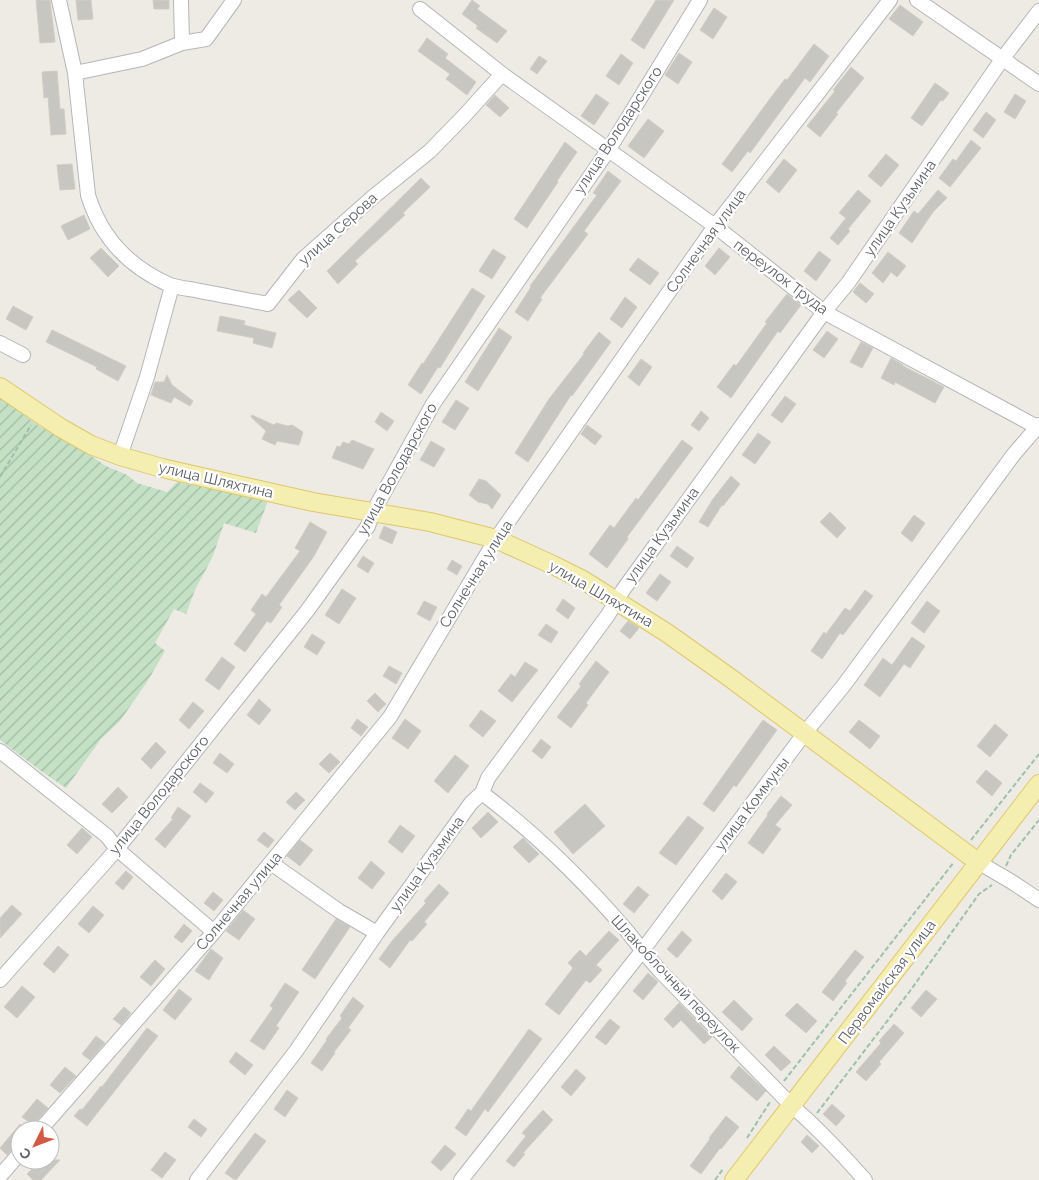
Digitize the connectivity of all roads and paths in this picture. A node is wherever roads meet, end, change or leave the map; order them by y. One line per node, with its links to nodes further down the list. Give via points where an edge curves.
1 (58, 0): 11 (street, улица Серова)
2 (181, 0): 9 (street)
3 (234, 0): 9 (street, via 206,38)
4 (700, 0): 14 (street, улица Володарского)
5 (890, 0): 15 (street, Солнечная улица)
6 (919, 0): 10 (street)
7 (420, 8): 12 (street, переулок Труда)
8 (1039, 11): 10 (street, улица Кузьмина)
9 (182, 43): 11 (street, via 142,59)
10 (1003, 58): 13 (street); 17 (street, улица Кузьмина, via 848,283)
11 (75, 74): 16 (street, улица Серова, via 88,195 93,213 102,230 125,257)
12 (502, 74): 14 (street, переулок Труда); 16 (street, улица Серова, via 430,151 302,259 268,304)
13 (1039, 84)
14 (609, 149): 15 (street, переулок Труда); 25 (street, улица Володарского, via 433,404)
15 (715, 226): 17 (street, переулок Труда); 26 (street, Солнечная улица)
16 (172, 286): 23 (street, via 147,377)
17 (824, 312): 22 (street, переулок Труда); 27 (street, улица Кузьмина)
18 (0, 343): 19 (street)
19 (23, 354)
20 (0, 387): 21 (main road, улица Шляхтина)
21 (38, 414): 23 (main road, улица Шляхтина, via 91,445); 24 (path)
22 (1039, 426): 28 (street, улица Коммуны, via 1014,454 844,685)
23 (120, 456): 25 (main road, улица Шляхтина, via 313,502)
24 (0, 477)
25 (373, 512): 26 (main road, улица Шляхтина); 34 (street, улица Володарского, via 368,526 307,611)
26 (496, 539): 27 (main road, улица Шляхтина, via 583,580); 37 (street, Солнечная улица, via 390,717)
27 (616, 600): 28 (main road, улица Шляхтина, via 729,677); 32 (street, улица Кузьмина, via 488,778)
28 (804, 734): 35 (main road, улица Шляхтина); 42 (street, улица Коммуны)
29 (0, 751): 34 (street, via 107,836)
30 (1039, 754): 35 (path)
31 (1039, 784): 36 (main road, Первомайская улица)
32 (482, 793): 41 (street, улица Кузьмина, via 471,803); 42 (street, Шлакоблочный переулок, via 546,845)
33 (1039, 820): 38 (path, via 1011,855)
34 (117, 848): 40 (street); 43 (street, улица Володарского)
35 (963, 851): 36 (main road, улица Шляхтина); 44 (path)
36 (978, 862): 38 (street); 45 (main road, Первомайская улица)
37 (271, 863): 40 (street, Солнечная улица); 41 (street, via 339,911)
38 (1002, 876): 39 (street); 47 (path, via 979,894 910,991 816,1115)
39 (1039, 900)
40 (214, 932): 46 (street, Солнечная улица)
41 (377, 933): 52 (street, улица Кузьмина, via 296,1051)
42 (642, 951): 44 (street, Шлакоблочный переулок); 53 (street, улица Коммуны)
43 (0, 980)
44 (777, 1091): 45 (street, Шлакоблочный переулок); 48 (path)
45 (792, 1106): 47 (street, Шлакоблочный переулок); 50 (main road, Первомайская улица)
46 (49, 1120)
47 (808, 1120): 55 (street, Шлакоблочный переулок)
48 (742, 1144)
49 (10, 1164): 51 (street)
50 (730, 1173): 54 (path)
51 (0, 1176)
52 (196, 1180)
53 (461, 1180)
54 (715, 1180)
55 (865, 1180)

